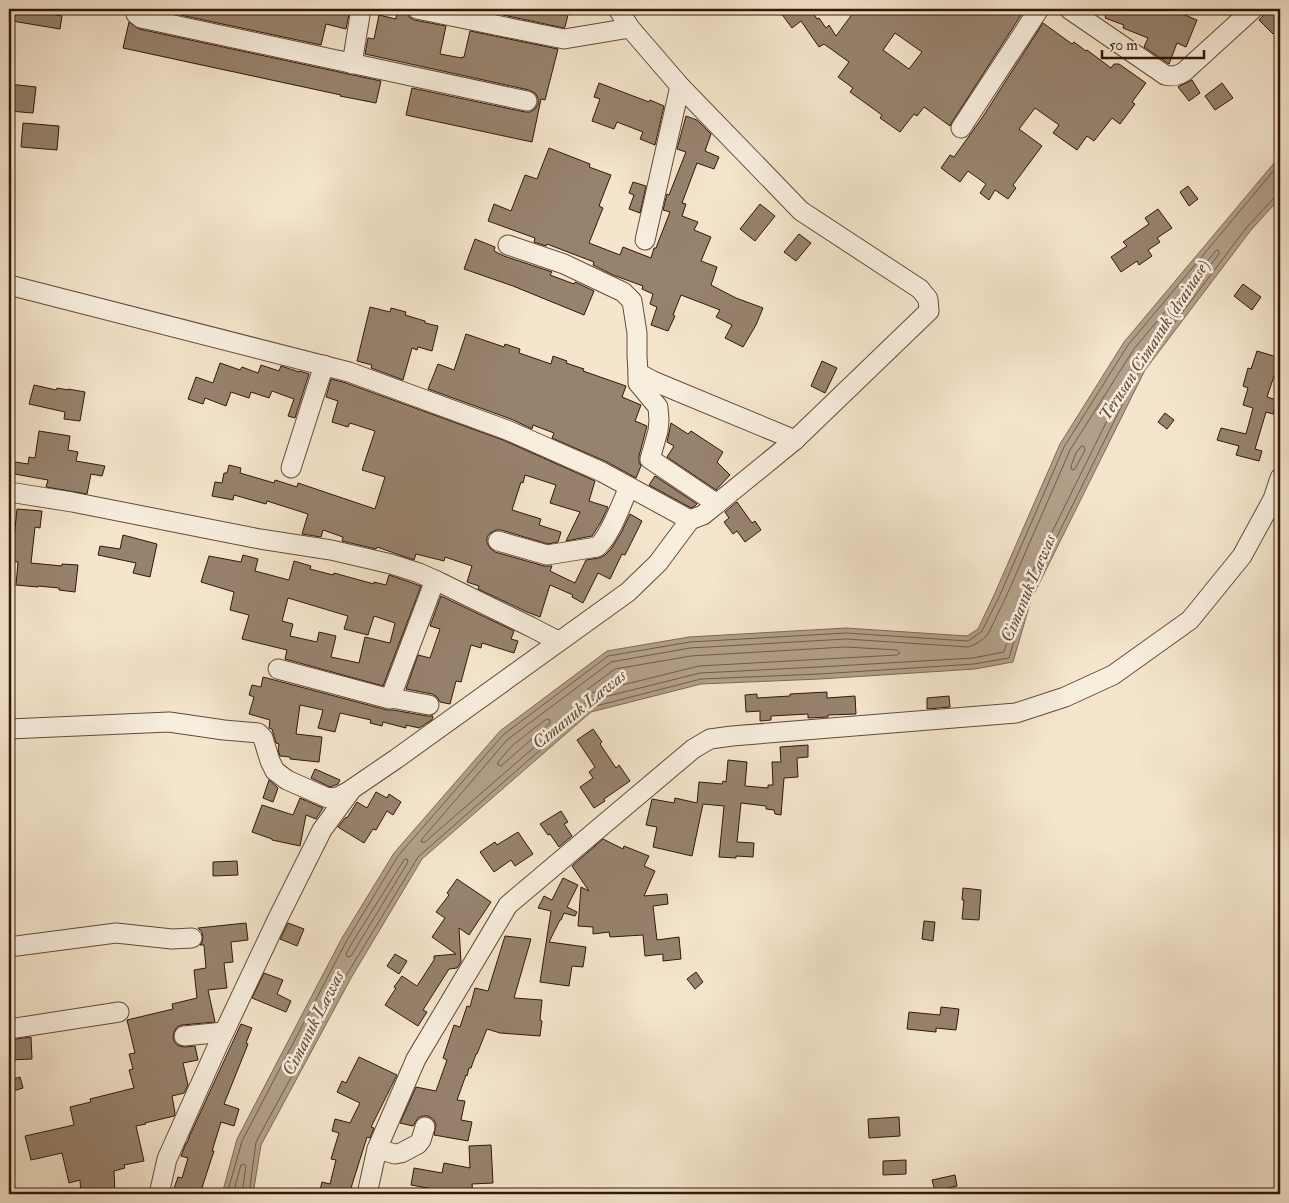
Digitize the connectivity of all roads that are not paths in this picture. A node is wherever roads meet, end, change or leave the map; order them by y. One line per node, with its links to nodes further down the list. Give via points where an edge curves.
1 (137, 9): 9 (street, via 136,14 141,18)
2 (361, 9): 9 (street)
3 (417, 9): 8 (street, via 564,38)
4 (618, 9): 8 (street)
5 (1039, 9): 12 (street)
6 (1069, 9): 7 (street, via 1171,77 1185,71)
7 (1253, 9)
8 (630, 28): 10 (street)
9 (352, 64): 11 (street)
10 (680, 86): 13 (street); 18 (street, via 801,211 920,289 928,299 929,311)
11 (526, 100)
12 (961, 128)
13 (645, 240)
14 (508, 244): 17 (street, via 564,264 623,292 632,301)
15 (9, 285): 16 (street)
16 (324, 365): 19 (street); 21 (street, via 508,430)
17 (638, 373): 18 (street); 23 (street, via 638,383 658,407 658,431 650,459)
18 (795, 440): 23 (street)
19 (291, 468)
20 (1280, 478): 40 (street, via 1273,499 1242,556 1190,620 1113,675 1065,697 1016,713 732,736 710,739 693,749 508,905 416,1059)
21 (629, 487): 24 (street); 25 (street, via 608,534 597,547 547,555)
22 (9, 492): 26 (street, via 331,550 391,564)
23 (717, 504): 24 (street)
24 (690, 520): 27 (street, via 658,563 628,592)
25 (498, 542)
26 (435, 580): 27 (street); 29 (street)
27 (558, 642): 32 (street)
28 (278, 669): 29 (street, via 388,700)
29 (391, 698): 30 (street)
30 (429, 705)
31 (9, 729): 32 (street, via 170,722 258,733 263,738 275,771 287,780 328,798 338,797)
32 (352, 789): 37 (street, via 322,830)
33 (192, 938): 34 (street, via 116,933)
34 (9, 946)
35 (119, 1012): 36 (street)
36 (9, 1029)
37 (224, 1032): 38 (street); 41 (street, via 167,1159)
38 (184, 1036)
39 (425, 1127): 40 (street, via 418,1144 401,1153)
40 (377, 1148): 42 (street)
41 (159, 1194)
42 (367, 1194)

